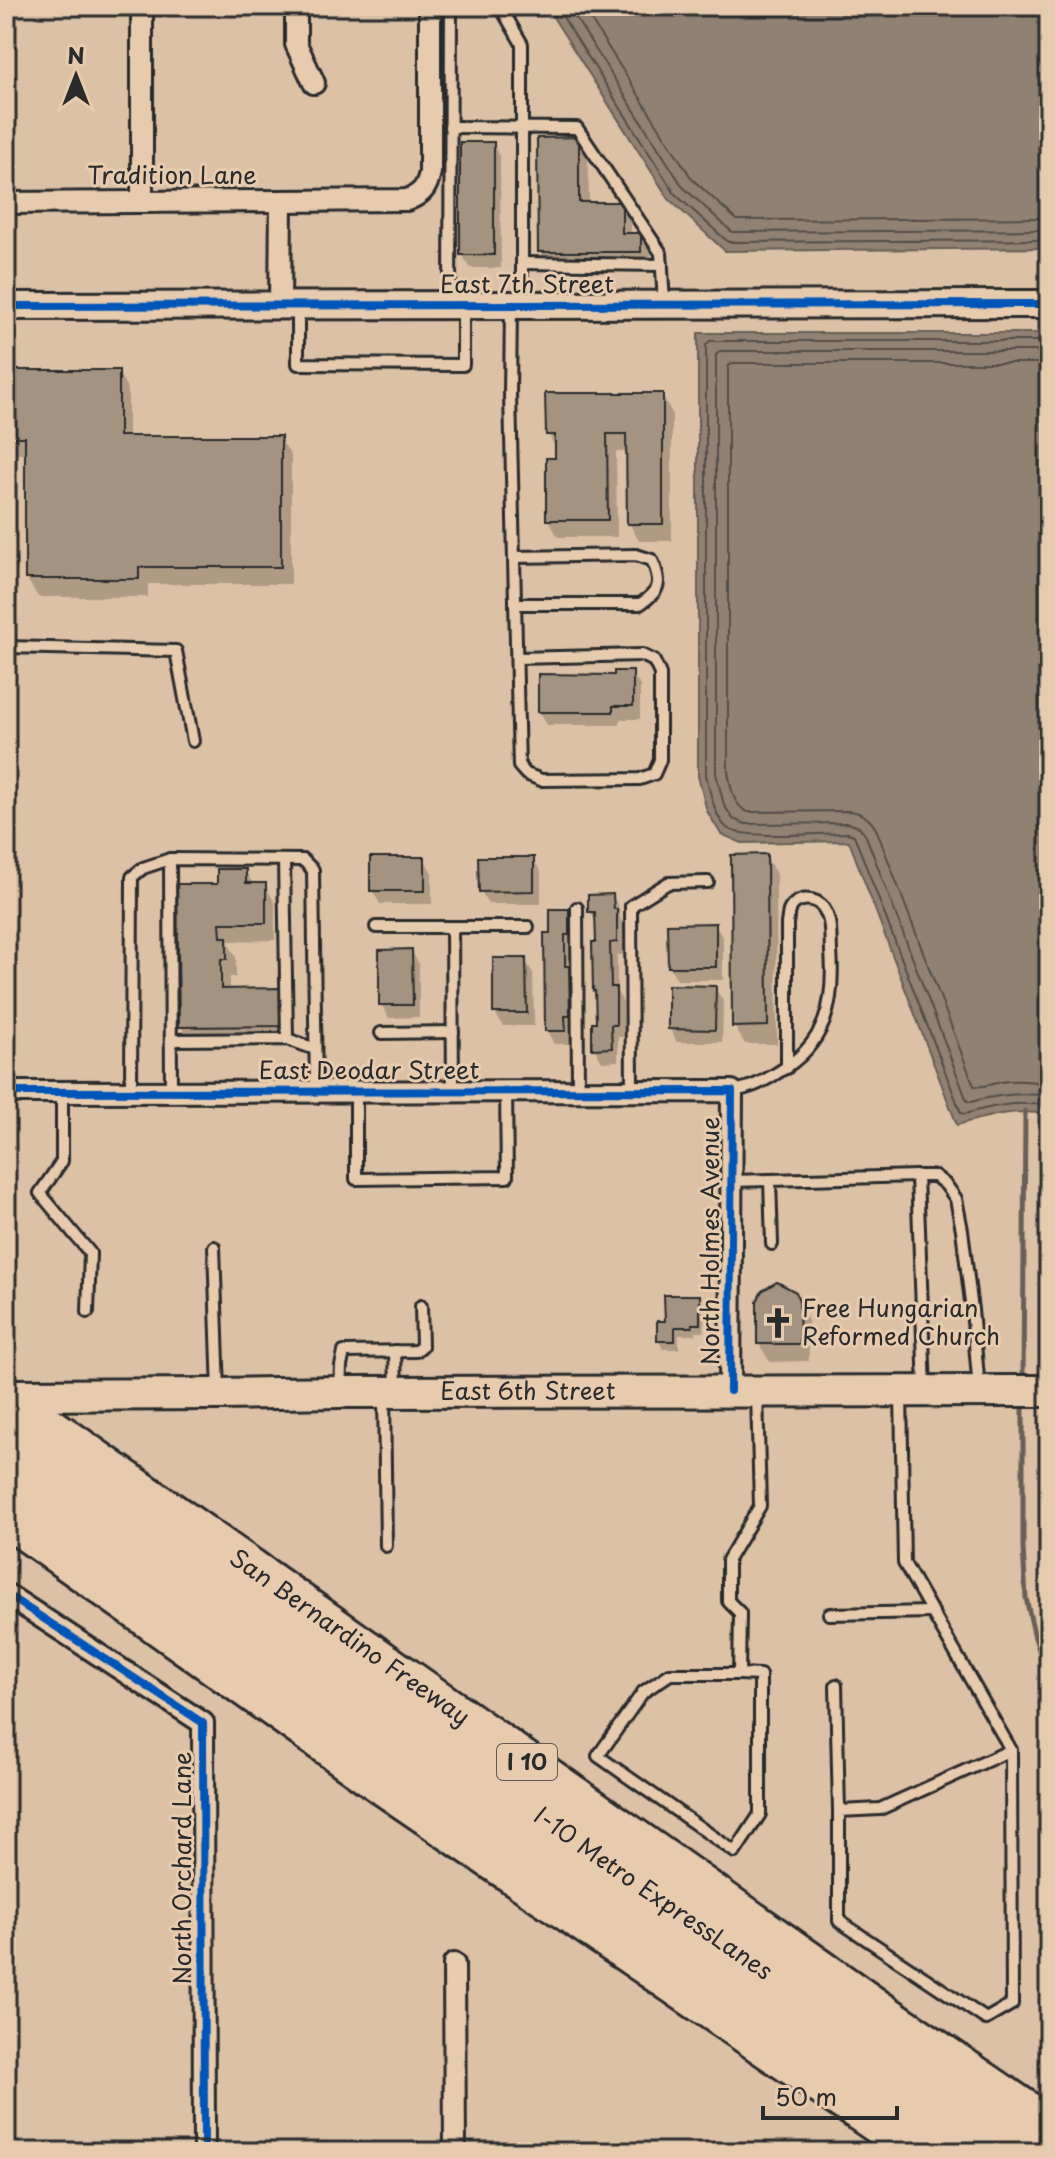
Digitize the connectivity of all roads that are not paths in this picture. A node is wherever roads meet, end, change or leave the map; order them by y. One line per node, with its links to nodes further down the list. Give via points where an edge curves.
1 (142, 6): 10 (street)
2 (296, 6): 6 (street, via 296,44)
3 (430, 6): 9 (street, via 430,172 424,191 407,200)
4 (451, 6): 7 (lane)
5 (500, 6): 8 (lane, via 522,44)
6 (314, 83)
7 (450, 127): 8 (lane); 16 (lane)
8 (522, 128): 12 (lane); 13 (lane, via 577,128 661,253)
9 (281, 201): 10 (street, Tradition Lane); 19 (street, Tradition Lane)
10 (142, 202): 11 (street, Tradition Lane)
11 (6, 203)
12 (522, 263): 13 (lane); 17 (lane)
13 (662, 265): 14 (lane)
14 (664, 304): 15 (street, East 7th Street); 17 (street, East 7th Street)
15 (1049, 304)
16 (456, 305): 17 (street, East 7th Street); 19 (street, East 7th Street); 19 (lane, via 463,365 298,364)
17 (516, 305): 20 (lane, via 510,394)
18 (6, 306): 19 (street, East 7th Street)
19 (289, 306)
20 (514, 557): 21 (lane); 21 (lane, via 636,555 652,560 659,575 652,597 640,604)
21 (515, 604): 23 (lane)
22 (6, 647): 24 (lane, via 176,651)
23 (517, 658): 23 (lane, via 519,766 526,774 541,780 640,779 654,774 660,760 660,674 654,661 642,655)
24 (193, 741)
25 (170, 859): 26 (lane); 35 (lane); 46 (lane, via 132,877)
26 (284, 860): 34 (lane); 36 (lane, via 303,860 313,870)
27 (708, 882): 42 (lane, via 668,883 631,906)
28 (577, 908): 41 (lane)
29 (376, 927): 30 (lane)
30 (452, 927): 31 (lane); 32 (lane)
31 (528, 927)
32 (453, 1032): 33 (lane); 39 (lane)
33 (381, 1033)
34 (287, 1039): 35 (lane); 36 (lane)
35 (172, 1040): 47 (lane)
36 (315, 1049): 48 (lane)
37 (787, 1068): 37 (lane, via 813,1045 830,1007 829,918 822,905 809,899 790,909 787,923); 43 (lane, via 752,1088)
38 (356, 1091): 39 (street, East Deodar Street); 40 (lane, via 356,1179 507,1177); 48 (street, East Deodar Street)
39 (453, 1091): 40 (street, East Deodar Street)
40 (506, 1091): 41 (street, East Deodar Street)
41 (578, 1091): 42 (street, East Deodar Street)
42 (632, 1091): 43 (street, East Deodar Street)
43 (732, 1091): 51 (street, North Holmes Avenue)
44 (6, 1092): 45 (street, East Deodar Street)
45 (62, 1092): 46 (street, East Deodar Street); 55 (lane, via 62,1161 40,1193 90,1253)
46 (131, 1092): 47 (street, East Deodar Street)
47 (171, 1092): 48 (street, East Deodar Street)
48 (316, 1092)
49 (917, 1176): 50 (lane); 58 (lane); 59 (lane, via 935,1176 956,1199)
50 (770, 1180): 51 (lane); 52 (lane)
51 (731, 1181): 57 (street, North Holmes Avenue)
52 (772, 1244)
53 (214, 1247): 63 (lane)
54 (421, 1306): 56 (lane, via 422,1346)
55 (88, 1312)
56 (395, 1351): 61 (lane, via 344,1352); 62 (lane)
57 (743, 1391): 58 (main road, East 6th Street); 62 (main road, East 6th Street); 72 (lane, via 760,1506 728,1560 728,1601 740,1613)
58 (913, 1391): 59 (main road, East 6th Street); 70 (lane, via 904,1563)
59 (985, 1391): 60 (main road, East 6th Street)
60 (1049, 1391)
61 (340, 1392): 62 (main road, East 6th Street); 63 (main road, East 6th Street)
62 (390, 1392): 68 (lane)
63 (219, 1394): 64 (main road, East 6th Street)
64 (6, 1395): 79 (highway, San Bernardino Freeway / I 10)
65 (6, 1437): 85 (highway, I-10 Metro ExpressLanes, via 603,1860)
66 (6, 1475): 77 (highway, I-10 Metro ExpressLanes)
67 (6, 1517): 75 (highway)
68 (386, 1546)
69 (6, 1594): 81 (street, North Orchard Lane, via 203,1723)
70 (933, 1612): 71 (lane); 74 (lane)
71 (829, 1614)
72 (739, 1674): 72 (lane, via 670,1674 643,1692 598,1756 735,1852 760,1814 760,1675)
73 (836, 1685): 76 (lane)
74 (1011, 1750): 76 (lane, via 880,1809); 76 (lane, via 1012,2004 986,2019 839,1921)
75 (387, 1788): 77 (highway); 83 (highway)
76 (839, 1811)
77 (668, 1940): 84 (highway, I-10 Metro ExpressLanes)
78 (454, 1964): 82 (street)
79 (877, 2009): 80 (highway, San Bernardino Freeway / I 10); 86 (highway)
80 (1049, 2126)
81 (204, 2152)
82 (455, 2152)
83 (919, 2152)
84 (977, 2152)
85 (1028, 2152)
86 (1038, 2152)

